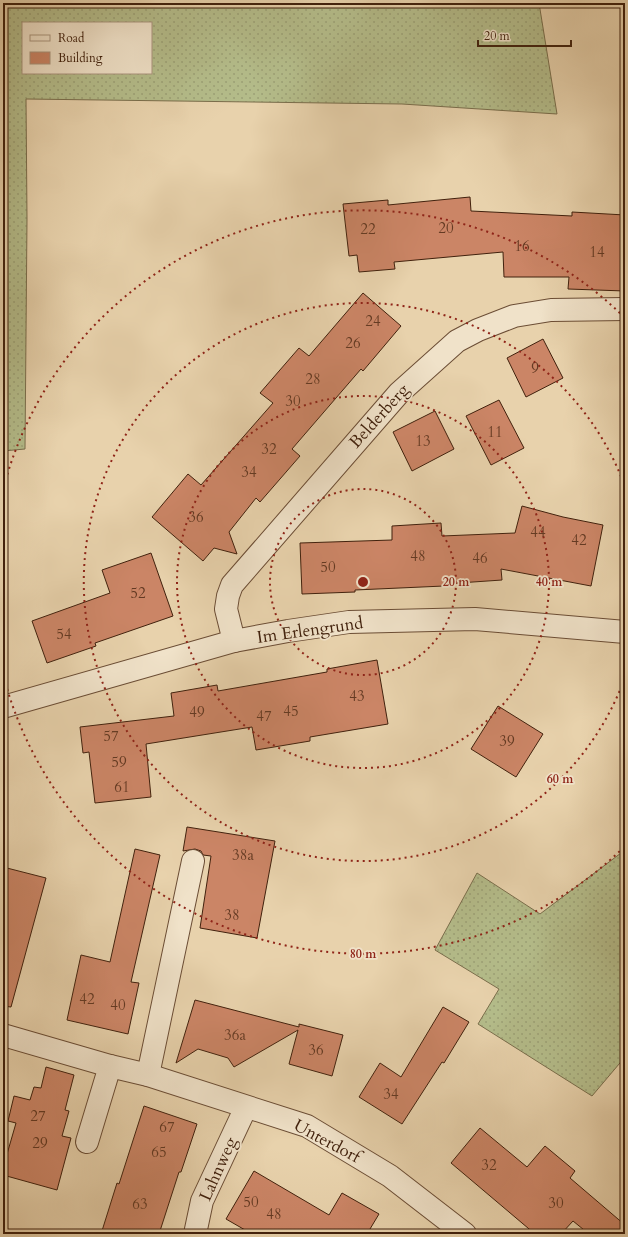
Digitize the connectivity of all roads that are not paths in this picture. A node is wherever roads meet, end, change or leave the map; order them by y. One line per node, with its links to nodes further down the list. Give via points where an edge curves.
1 (625, 309): 3 (street, Belderberg, via 551,310 514,316 457,340 399,393 232,584 226,610)
2 (625, 632): 3 (street, Im Erlengrund, via 475,619 349,622)
3 (234, 641): 4 (street, Im Erlengrund)
4 (3, 707)
5 (193, 861): 8 (street)
6 (3, 1035): 7 (street, Unterdorf)
7 (110, 1066): 8 (street, Unterdorf); 10 (street)
8 (148, 1075): 9 (street, Unterdorf)
9 (246, 1106): 11 (street, Lahnweg, via 202,1201); 12 (street, Unterdorf, via 307,1126 390,1176)
10 (87, 1142)
11 (195, 1234)
12 (465, 1234)

